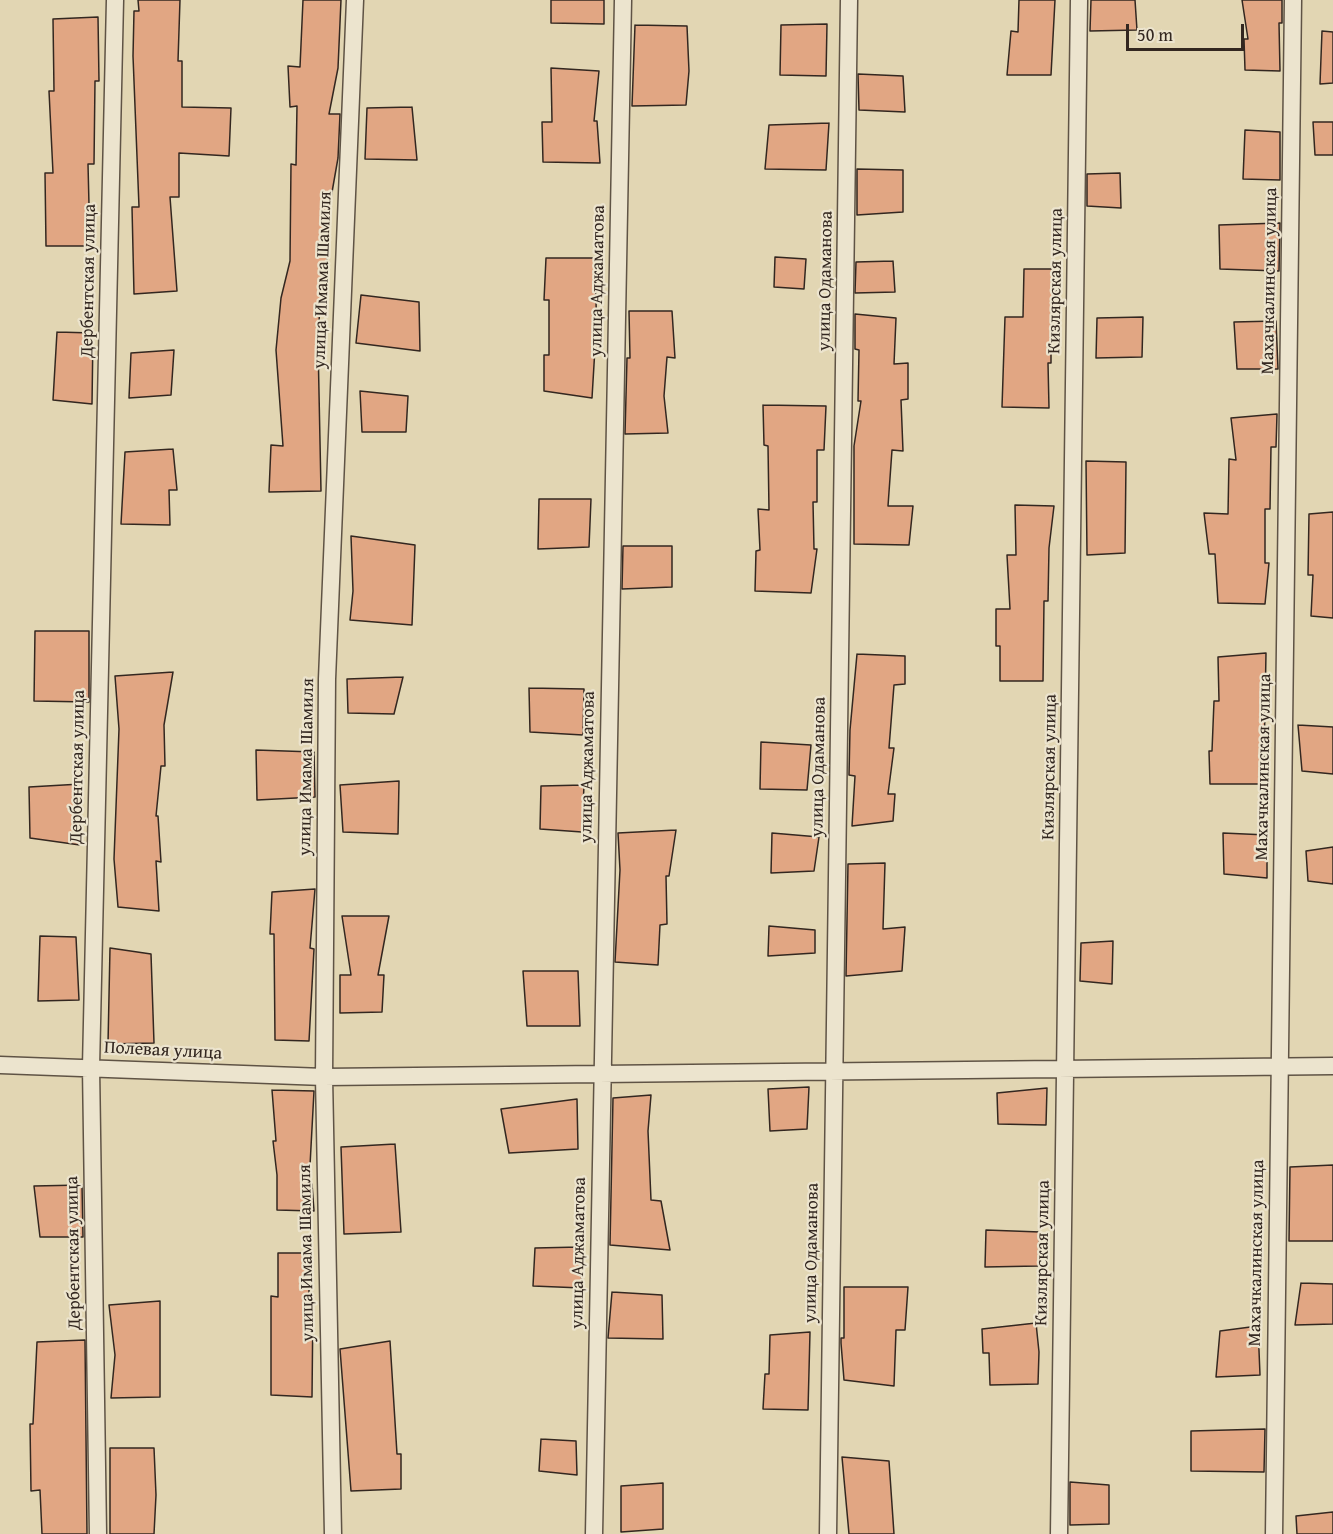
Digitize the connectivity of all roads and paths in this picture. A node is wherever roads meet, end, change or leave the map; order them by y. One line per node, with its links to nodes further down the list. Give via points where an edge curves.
1 (115, 0): 9 (street, Дербентская улица)
2 (355, 0): 14 (street, улица Имама Шамиля, via 327,679)
3 (623, 0): 13 (street, улица Аджаматова)
4 (849, 0): 12 (street, улица Одаманова)
5 (1079, 0): 11 (street, Кизлярская улица)
6 (1293, 0): 10 (street, Махачкалинская улица)
7 (0, 1065): 9 (street, Полевая улица)
8 (1333, 1066): 10 (street, Полевая улица)
9 (91, 1067): 14 (street, Полевая улица); 15 (street, Дербентская улица)
10 (1280, 1067): 11 (street, Полевая улица); 20 (street, Махачкалинская улица)
11 (1065, 1070): 12 (street, Полевая улица); 19 (street, Кизлярская улица)
12 (834, 1072): 13 (street, Полевая улица); 18 (street, улица Одаманова)
13 (602, 1074): 14 (street, Полевая улица); 17 (street, улица Аджаматова)
14 (324, 1077): 16 (street, улица Имама Шамиля)
15 (98, 1534)
16 (333, 1534)
17 (594, 1534)
18 (828, 1534)
19 (1059, 1534)
20 (1274, 1534)

